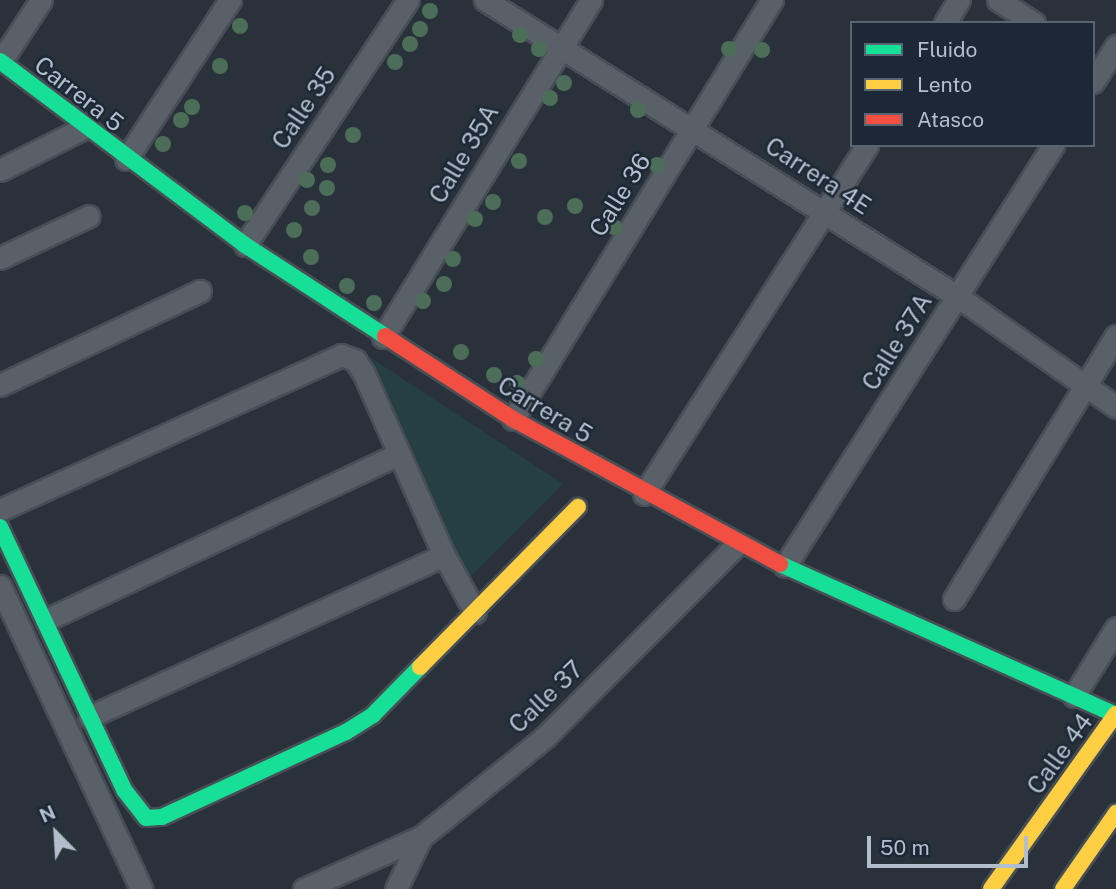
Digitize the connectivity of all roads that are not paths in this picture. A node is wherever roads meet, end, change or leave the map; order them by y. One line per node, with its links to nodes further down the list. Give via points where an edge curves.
1 (41, 0): 13 (street)
2 (230, 0): 19 (street)
3 (408, 0): 23 (street, Calle 35)
4 (485, 0): 11 (street, Carrera 4E)
5 (592, 0): 11 (street, Calle 35A)
6 (772, 0): 15 (street, Calle 36)
7 (959, 0): 9 (street)
8 (998, 0): 10 (street)
9 (946, 21)
10 (1031, 21)
11 (561, 46): 15 (street, Carrera 4E); 28 (street, Calle 35A)
12 (1116, 46): 14 (street)
13 (0, 61): 16 (street, Carrera 5)
14 (1101, 71)
15 (694, 127): 21 (street, Carrera 4E); 32 (street, Calle 36)
16 (84, 128): 19 (street, Carrera 5); 20 (street)
17 (866, 147): 21 (street)
18 (1052, 147): 26 (street, Calle 37A)
19 (126, 159): 23 (street, Carrera 5)
20 (0, 170)
21 (824, 212): 26 (street, Carrera 4E); 34 (street)
22 (89, 216): 24 (street)
23 (245, 245): 28 (street, Carrera 5)
24 (0, 258)
25 (200, 291): 29 (street)
26 (957, 296): 30 (street, Carrera 4E); 40 (street, Calle 37A)
27 (1116, 336): 30 (street)
28 (383, 337): 32 (street, Carrera 5)
29 (0, 385)
30 (1084, 386): 31 (street, Carrera 4E); 41 (street)
31 (1116, 407)
32 (513, 419): 34 (street, Carrera 5)
33 (398, 454): 36 (street, via 364,374 355,360 341,355); 39 (street); 44 (street)
34 (644, 494): 38 (street, Carrera 5)
35 (578, 507): 43 (street)
36 (0, 510)
37 (0, 527): 44 (street)
38 (737, 544): 40 (street, Carrera 5); 50 (street, Calle 37, via 546,736)
39 (444, 555): 43 (street); 48 (street)
40 (785, 566): 46 (street, Carrera 5)
41 (954, 599)
42 (3, 600): 51 (street)
43 (475, 612): 48 (street, via 373,715 346,732 162,817 146,818 134,808)
44 (46, 620): 48 (street)
45 (1116, 628): 46 (street)
46 (1074, 696): 47 (street, Carrera 5)
47 (1116, 715): 54 (street, Calle 44)
48 (89, 717)
49 (1116, 813): 55 (street)
50 (421, 837): 52 (street); 53 (street, Calle 37)
51 (141, 889)
52 (304, 889)
53 (396, 889)
54 (991, 889)
55 (1063, 889)

